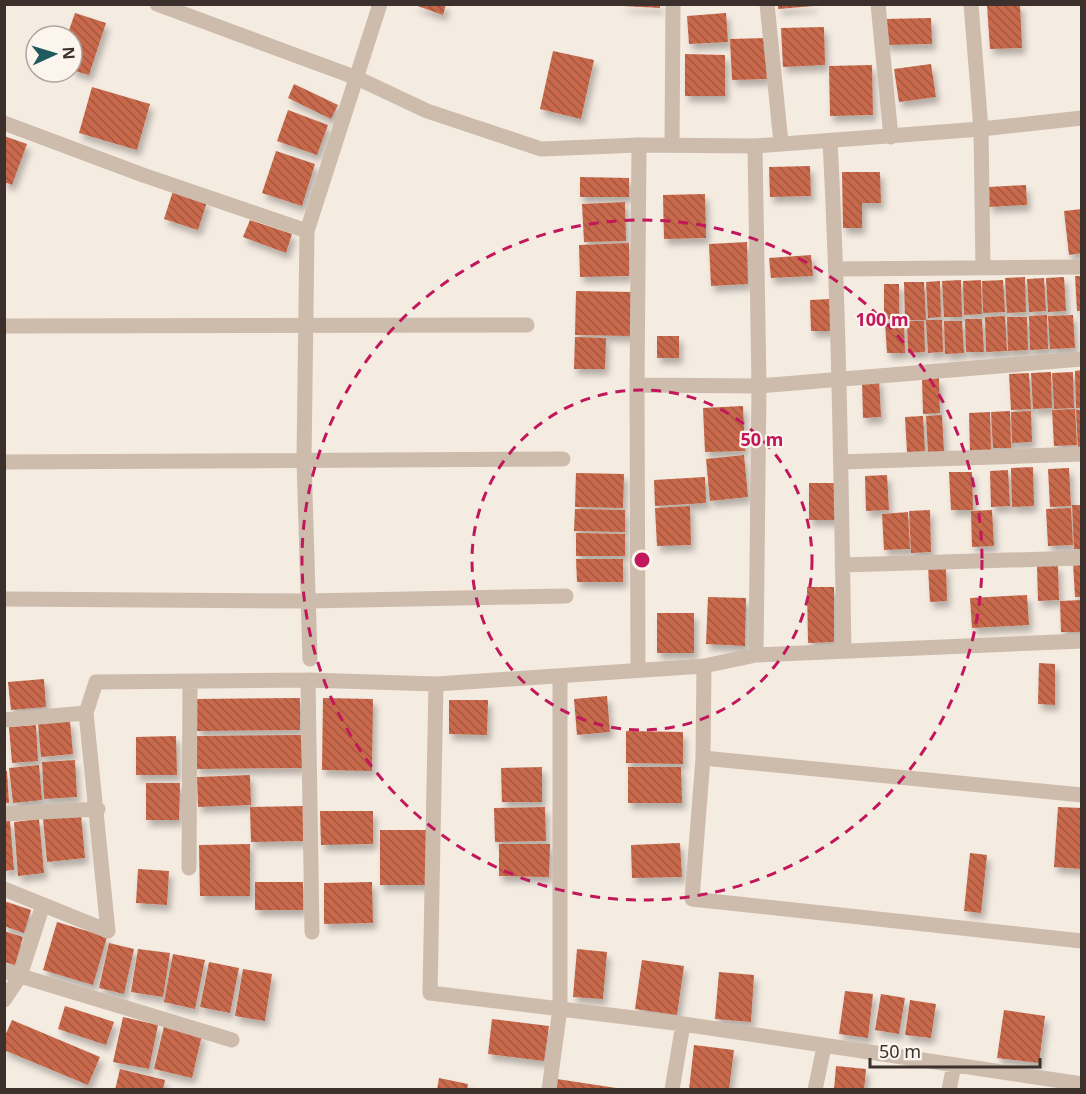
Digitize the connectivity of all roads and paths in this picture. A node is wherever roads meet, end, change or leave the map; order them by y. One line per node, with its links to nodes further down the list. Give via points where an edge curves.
1 (157, 4): 7 (street)
2 (380, 4): 7 (street)
3 (673, 4): 15 (street)
4 (767, 4): 13 (street)
5 (878, 4): 11 (street)
6 (971, 4): 10 (street)
7 (357, 78): 14 (street, via 427,111 541,149); 17 (street)
8 (1082, 118): 10 (street)
9 (4, 123): 17 (street)
10 (981, 129): 11 (street); 19 (street)
11 (891, 137): 12 (street)
12 (830, 141): 13 (street); 20 (street)
13 (781, 143): 16 (street)
14 (639, 145): 15 (street); 26 (street)
15 (672, 145): 16 (street)
16 (755, 146): 27 (street)
17 (307, 231): 21 (street)
18 (1082, 267): 19 (street)
19 (983, 268): 20 (street)
20 (837, 269): 25 (street)
21 (304, 324): 22 (street); 23 (street); 30 (street)
22 (527, 325)
23 (4, 326)
24 (1082, 359): 25 (street)
25 (837, 378): 27 (street); 32 (street)
26 (637, 385): 27 (street); 43 (street)
27 (759, 386): 40 (street)
28 (1082, 454): 32 (street)
29 (563, 459): 30 (street)
30 (304, 460): 31 (street); 37 (street)
31 (4, 462)
32 (841, 462): 34 (street)
33 (1082, 558): 34 (street)
34 (843, 565): 39 (street)
35 (566, 596): 37 (street)
36 (4, 599): 37 (street)
37 (308, 601): 41 (street)
38 (1082, 641): 39 (street)
39 (844, 651): 40 (street)
40 (756, 655): 42 (street)
41 (310, 659)
42 (704, 666): 43 (street); 50 (street)
43 (638, 669): 44 (street)
44 (560, 676): 47 (street); 62 (street)
45 (308, 680): 46 (street); 47 (street); 57 (street)
46 (190, 683): 48 (street, via 96,682); 54 (street)
47 (436, 684): 62 (street, via 430,993)
48 (86, 713): 49 (street); 52 (street)
49 (4, 720)
50 (703, 758): 51 (street); 58 (street, via 692,899)
51 (1082, 795)
52 (98, 809): 53 (street); 56 (street, via 108,931)
53 (4, 814)
54 (189, 868)
55 (4, 889): 56 (street)
56 (43, 905): 60 (street)
57 (312, 932)
58 (1082, 941)
59 (4, 971): 60 (street)
60 (20, 976): 61 (street); 64 (street)
61 (4, 1000)
62 (560, 1008): 63 (street); 68 (street)
63 (683, 1024): 65 (street); 69 (street)
64 (232, 1040)
65 (824, 1047): 66 (street); 70 (street)
66 (954, 1065): 67 (street); 71 (street)
67 (1082, 1084)
68 (549, 1089)
69 (672, 1089)
70 (815, 1089)
71 (949, 1089)

